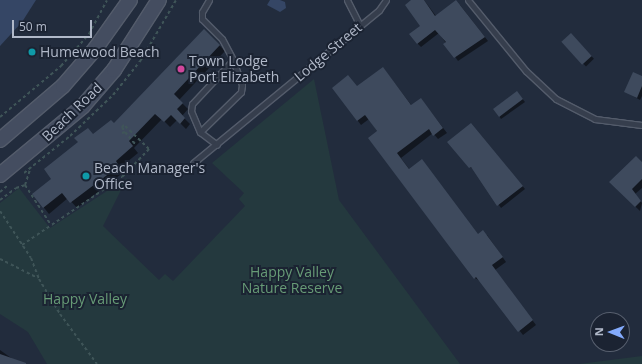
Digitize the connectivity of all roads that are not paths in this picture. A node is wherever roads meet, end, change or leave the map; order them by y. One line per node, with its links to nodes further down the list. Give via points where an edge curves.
1 (130, 0): 11 (main road, Beach Road, via 96,49 62,86)
2 (159, 0): 14 (main road, Beach Road, via 140,32 83,106)
3 (209, 0): 8 (lane, via 202,12 202,19 222,39)
4 (347, 0): 7 (lane)
5 (386, 0): 7 (lane, Lodge Street, via 379,10)
6 (468, 0): 9 (lane, via 526,71 556,99 595,119)
7 (360, 26): 12 (lane, Lodge Street)
8 (233, 60): 10 (lane, via 192,104 193,121); 10 (lane, via 242,85 241,92)
9 (642, 125)
10 (200, 132): 12 (lane)
11 (0, 140)
12 (217, 145): 13 (lane, Lodge Street)
13 (194, 163)
14 (0, 175)

